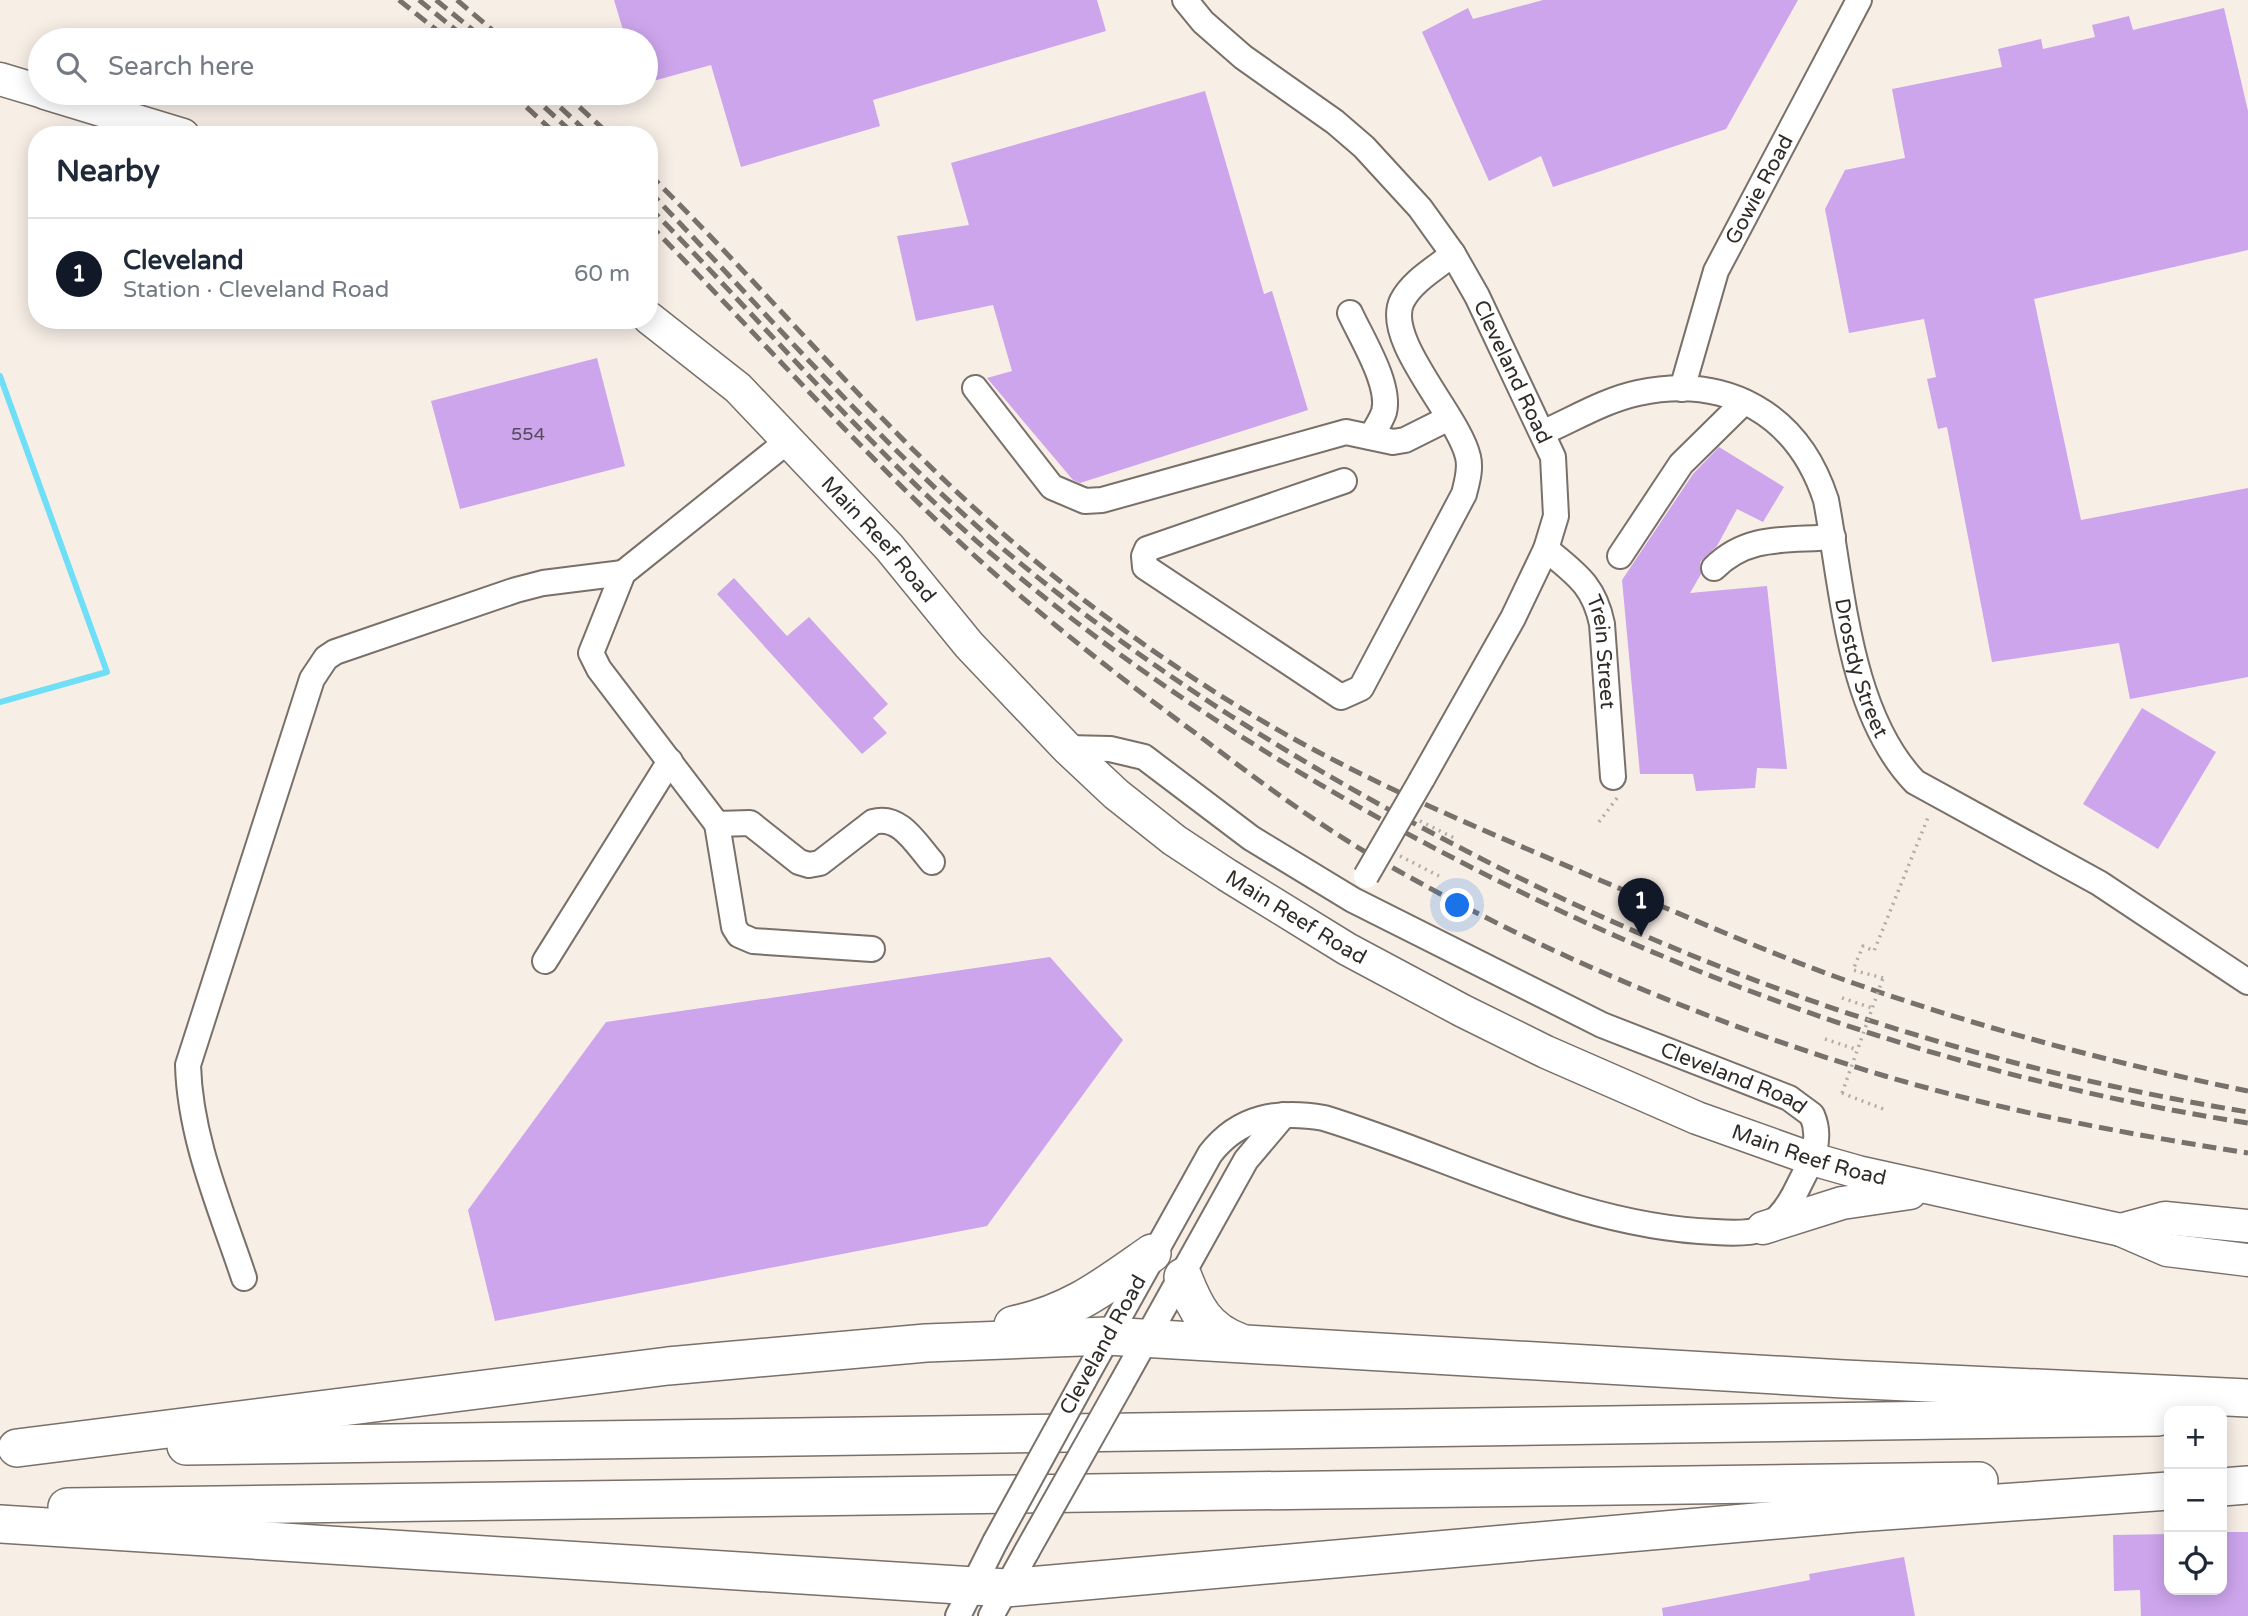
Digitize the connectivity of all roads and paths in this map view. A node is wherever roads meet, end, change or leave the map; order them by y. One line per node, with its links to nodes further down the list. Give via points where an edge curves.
1 (1185, 0): 7 (street, Cleveland Road, via 1243,57 1364,147 1420,208)
2 (1859, 0): 11 (street, Gowie Road, via 1716,271)
3 (0, 79): 4 (main road)
4 (28, 87)
5 (85, 105): 6 (main road)
6 (154, 126)
7 (1454, 254): 13 (street, via 1416,282 1400,304 1399,315 1401,335); 14 (street, Cleveland Road)
8 (1350, 313): 15 (street, via 1386,399)
9 (658, 325): 16 (main road, Main Reef Road, via 738,388)
10 (975, 388): 15 (street, via 1052,487 1085,501 1346,432)
11 (1682, 389): 12 (street, Drostdy Street); 14 (street, Drostdy Street, via 1635,394)
12 (1744, 402): 18 (street, Drostdy Street, via 1777,422 1810,459 1826,500); 20 (street, via 1681,464)
13 (1449, 418): 15 (street, via 1405,440); 17 (street, via 1468,457 1464,494 1361,688 1352,694 1341,697 1145,567 1147,549)
14 (1544, 432): 19 (street, Cleveland Road, via 1553,457 1558,499)
15 (1371, 438)
16 (789, 440): 22 (street); 23 (main road, Main Reef Road, via 889,547 969,645)
17 (1344, 481)
18 (1833, 537): 21 (street, via 1748,544); 26 (street, Drostdy Street, via 1856,662 1870,710 1895,762)
19 (1546, 549): 25 (street, Trein Street, via 1580,578 1598,603); 27 (street, Cleveland Road, bridge, via 1513,618)
20 (1620, 556)
21 (1714, 568)
22 (623, 573): 24 (street, via 592,653 599,669); 51 (street, via 543,583 490,599 335,652 312,679 188,1065 195,1128)
23 (1067, 748): 33 (street, Cleveland Road, via 1110,749 1144,757 1251,838); 43 (main road, Main Reef Road, via 1174,841 1347,949 1546,1052 1697,1118)
24 (670, 761): 28 (street); 35 (street)
25 (1613, 777)
26 (1937, 795): 36 (street, Drostdy Street, via 2099,883); 38 (path, bridge, via 1874,951 1863,946 1853,970 1883,978)
27 (1403, 812): 29 (path); 30 (street, Cleveland Road, bridge)
28 (717, 824): 31 (street, via 751,823 809,865 820,863 873,822 895,821); 34 (street, via 734,927 739,934 752,941)
29 (1456, 839)
30 (1383, 848): 32 (path); 33 (street, Cleveland Road, bridge)
31 (932, 862)
32 (1438, 876)
33 (1353, 900): 43 (street, Cleveland Road, via 1602,1025 1788,1098 1812,1115 1816,1124)
34 (872, 950)
35 (545, 961)
36 (2248, 982)
37 (1842, 998): 38 (path)
38 (1872, 1008): 40 (path, bridge)
39 (1825, 1039): 40 (path)
40 (1858, 1049): 41 (path, bridge, via 1842,1093)
41 (1886, 1110)
42 (1284, 1115): 46 (street, Cleveland Road, via 1337,1122 1524,1190 1608,1214 1695,1231); 48 (street, Cleveland Road, via 1257,1118 1221,1140); 50 (street, Cleveland Road, via 1246,1160)
43 (1812, 1159): 44 (main road, Main Reef Road); 46 (street, Cleveland Road, via 1787,1206)
44 (1947, 1192): 46 (main road, via 1866,1198); 47 (main road, Main Reef Road)
45 (2248, 1226): 47 (main road, Main Reef Road, via 2165,1218)
46 (1763, 1228)
47 (2121, 1230): 49 (main road, Main Reef Road, via 2167,1250)
48 (1152, 1253): 52 (street, Cleveland Road); 55 (highway, via 1095,1294 1055,1315 996,1329)
49 (2248, 1260)
50 (1183, 1277): 53 (street, Cleveland Road); 54 (highway, via 1200,1315 1218,1332)
51 (244, 1278)
52 (1107, 1336): 53 (highway); 55 (highway); 69 (street, Cleveland Road, bridge, via 995,1542)
53 (1148, 1338): 54 (highway); 69 (street, Cleveland Road, bridge, via 1027,1551)
54 (1240, 1343): 56 (highway)
55 (822, 1352): 60 (highway, via 668,1366)
56 (2248, 1398)
57 (2227, 1416): 58 (highway)
58 (2248, 1416)
59 (2164, 1417): 60 (highway)
60 (8, 1449)
61 (2227, 1477): 62 (highway)
62 (2248, 1477)
63 (2164, 1478): 67 (highway)
64 (2248, 1485): 65 (highway)
65 (2227, 1487)
66 (2164, 1491): 69 (highway, via 1856,1513)
67 (0, 1508)
68 (0, 1524): 69 (highway)
69 (982, 1602)

